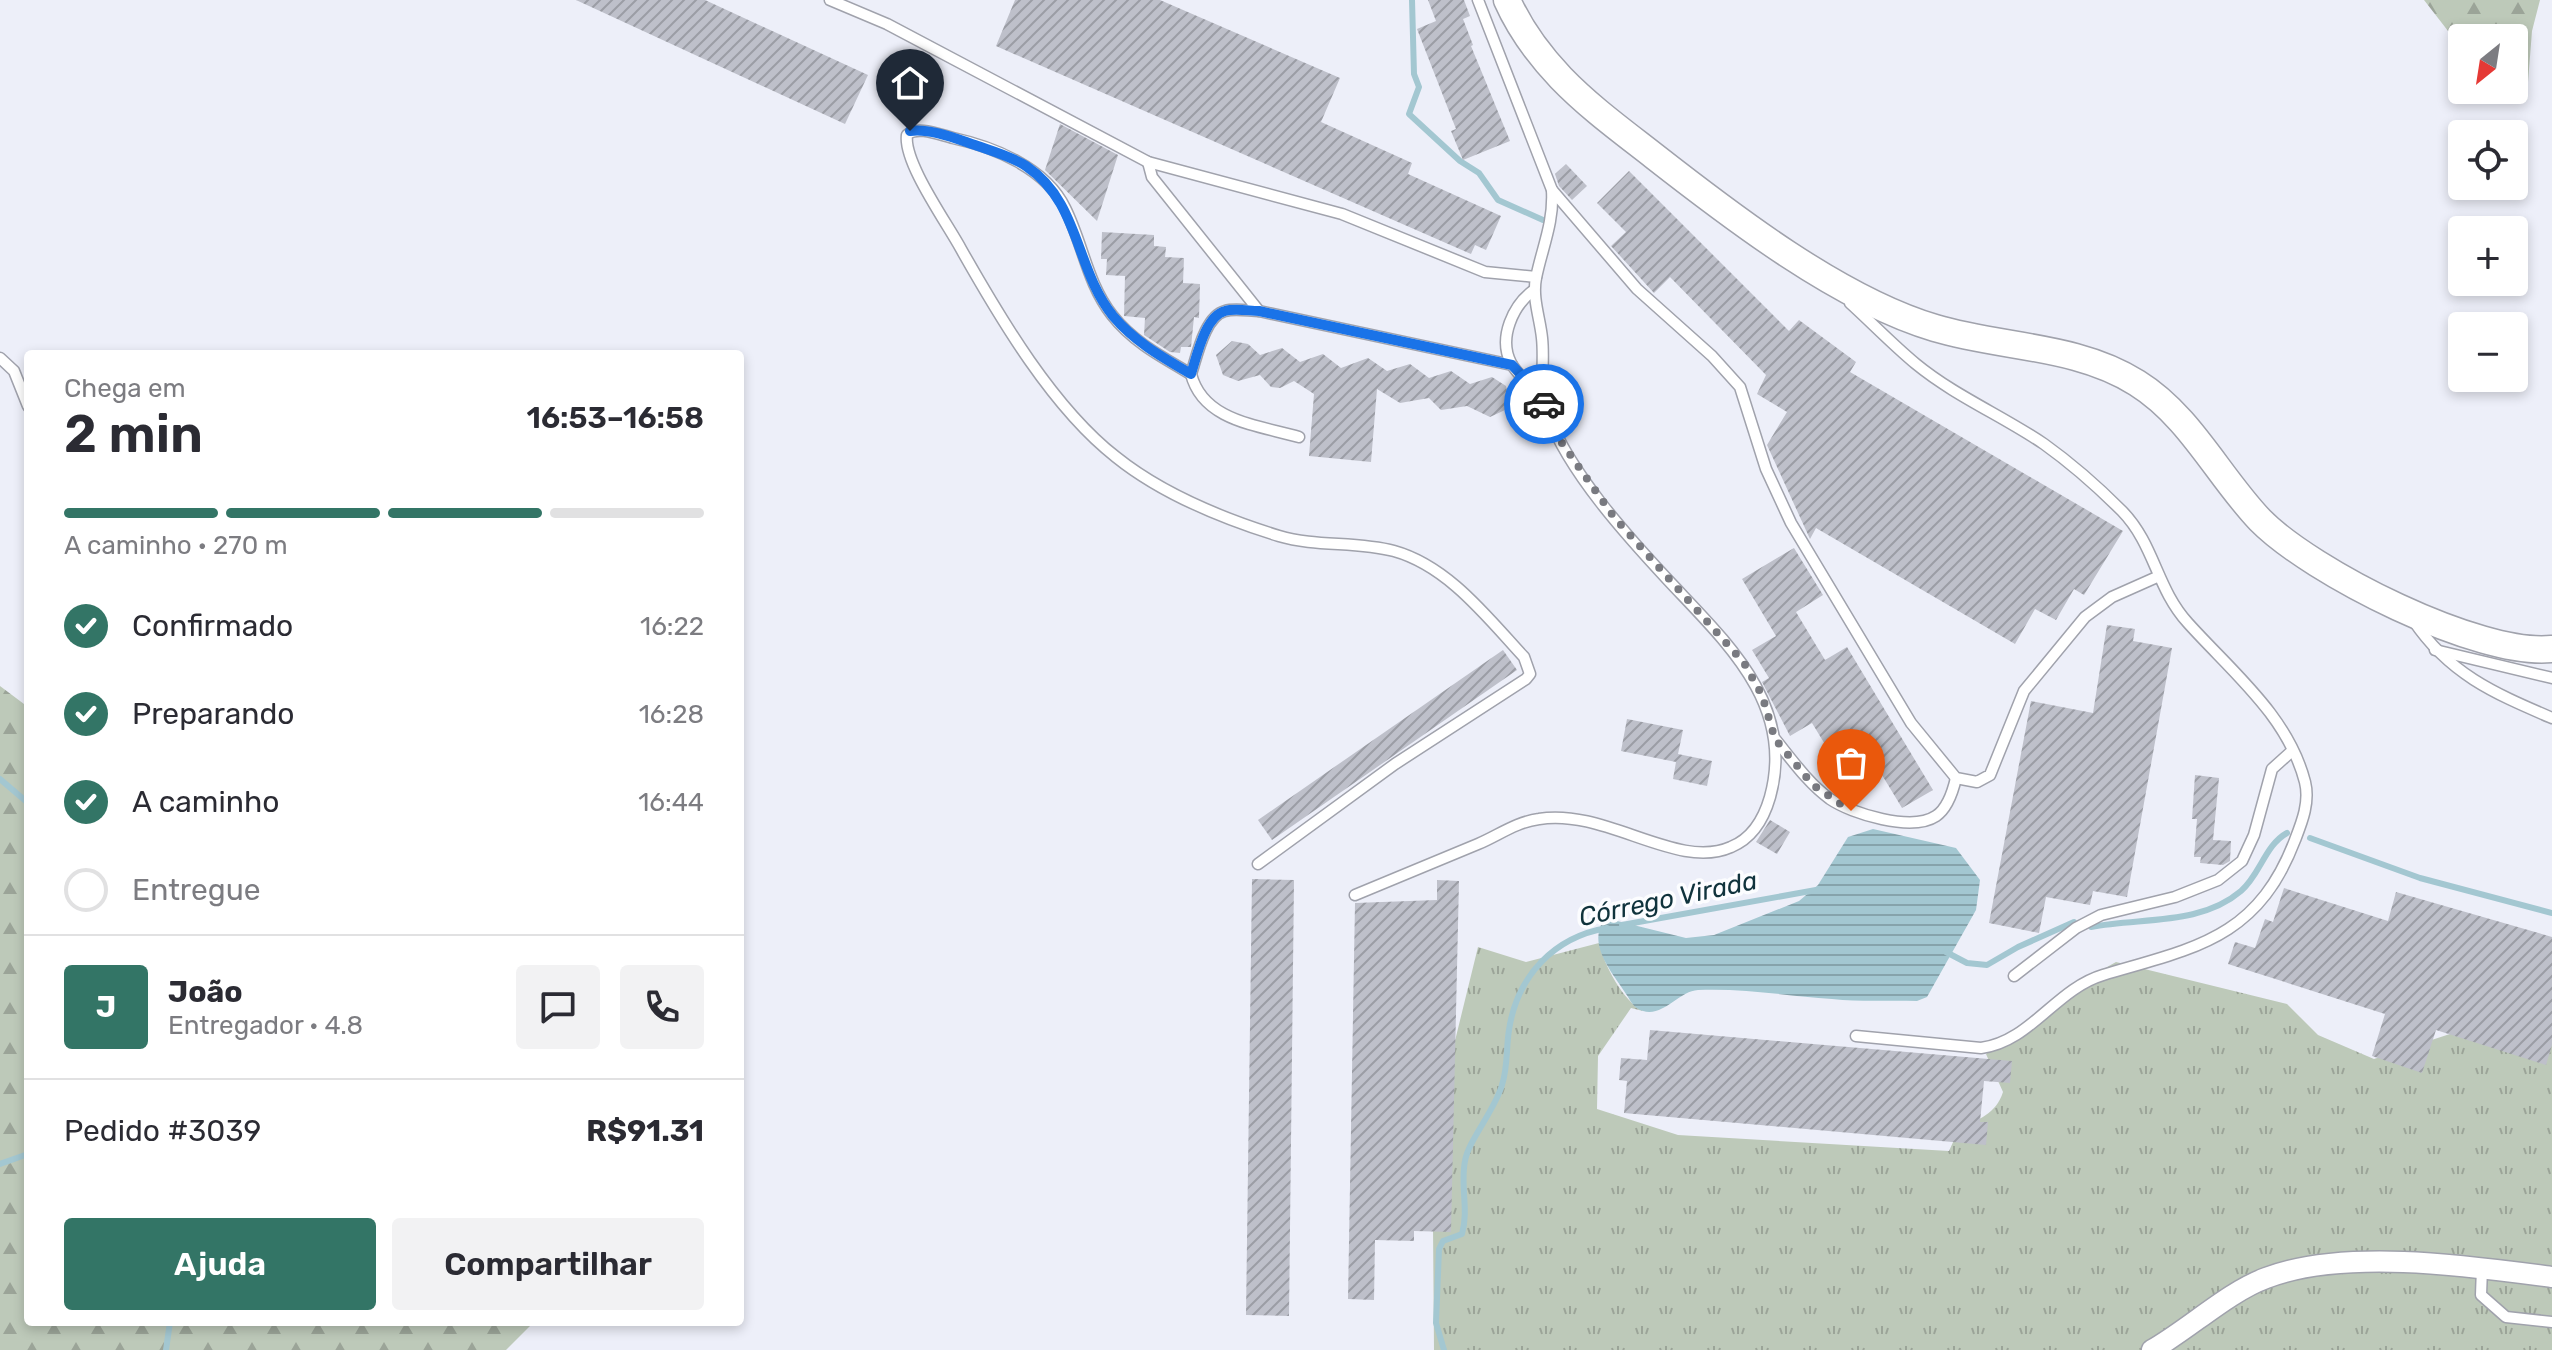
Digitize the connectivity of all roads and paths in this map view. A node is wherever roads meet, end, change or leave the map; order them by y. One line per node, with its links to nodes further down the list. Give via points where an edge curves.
1 (830, 0): 4 (lane, via 926,43)
2 (1478, 0): 5 (lane)
3 (1507, 0): 6 (street, via 1533,46 1602,115 1703,194)
4 (1148, 162): 7 (lane, via 1342,214 1485,272); 9 (lane, via 1152,177)
5 (1552, 190): 7 (lane, via 1550,233); 24 (lane, via 1637,289 1740,387 1766,469 1791,523 1911,723)
6 (1813, 268): 16 (lane, via 1917,365 2045,445 2084,476 2139,528); 17 (street, via 1889,311 1934,328 2084,359 2137,382 2185,426 2259,519 2289,547)
7 (1536, 277): 8 (lane)
8 (1534, 290): 11 (lane, via 1515,310 1507,335); 14 (lane, via 1543,341)
9 (1259, 311): 11 (lane); 12 (lane, via 1216,316)
10 (0, 358): 13 (lane, via 14,371)
11 (1512, 365): 14 (lane)
12 (1191, 374): 15 (lane, via 1203,402 1222,414); 25 (lane, via 1145,347 1113,315 1094,285 1064,206 1037,175 959,140 917,130 907,135 905,143 917,170 983,289 1049,385 1116,457 1176,494 1249,526 1283,537 1392,550 1416,559 1438,570 1524,657 1530,674 1526,679 1395,764)
13 (24, 396)
14 (1541, 396): 22 (lane, via 1557,436 1614,517 1744,663 1762,695)
15 (1299, 437)
16 (2157, 577): 23 (lane, via 2188,623 2261,701); 24 (lane, via 2112,597 2085,617 2024,691 1990,775 1977,782)
17 (2404, 608): 18 (lane); 19 (street, via 2505,645)
18 (2433, 649): 20 (lane); 21 (lane, via 2467,678)
19 (2552, 649)
20 (2552, 678)
21 (2552, 718)
22 (1775, 739): 24 (lane, via 1831,800 1875,818 1926,821 1939,814); 26 (lane, via 1776,766 1765,815 1749,837 1733,847 1689,853 1603,823 1540,818)
23 (2292, 751): 27 (lane, via 2272,769 2242,861 2218,880 2175,897 2101,915); 28 (lane, via 2307,805 2287,860 2259,902 2214,938 2178,955 2100,975 1999,1046)
24 (1956, 778)
25 (1258, 864)
26 (1355, 895)
27 (2014, 976)
28 (1856, 1036)
29 (2482, 1268): 30 (street); 31 (lane, via 2481,1295 2506,1317); 32 (street, via 2418,1263 2295,1268 2263,1279)
30 (2552, 1277)
31 (2552, 1322)
32 (2152, 1350)

